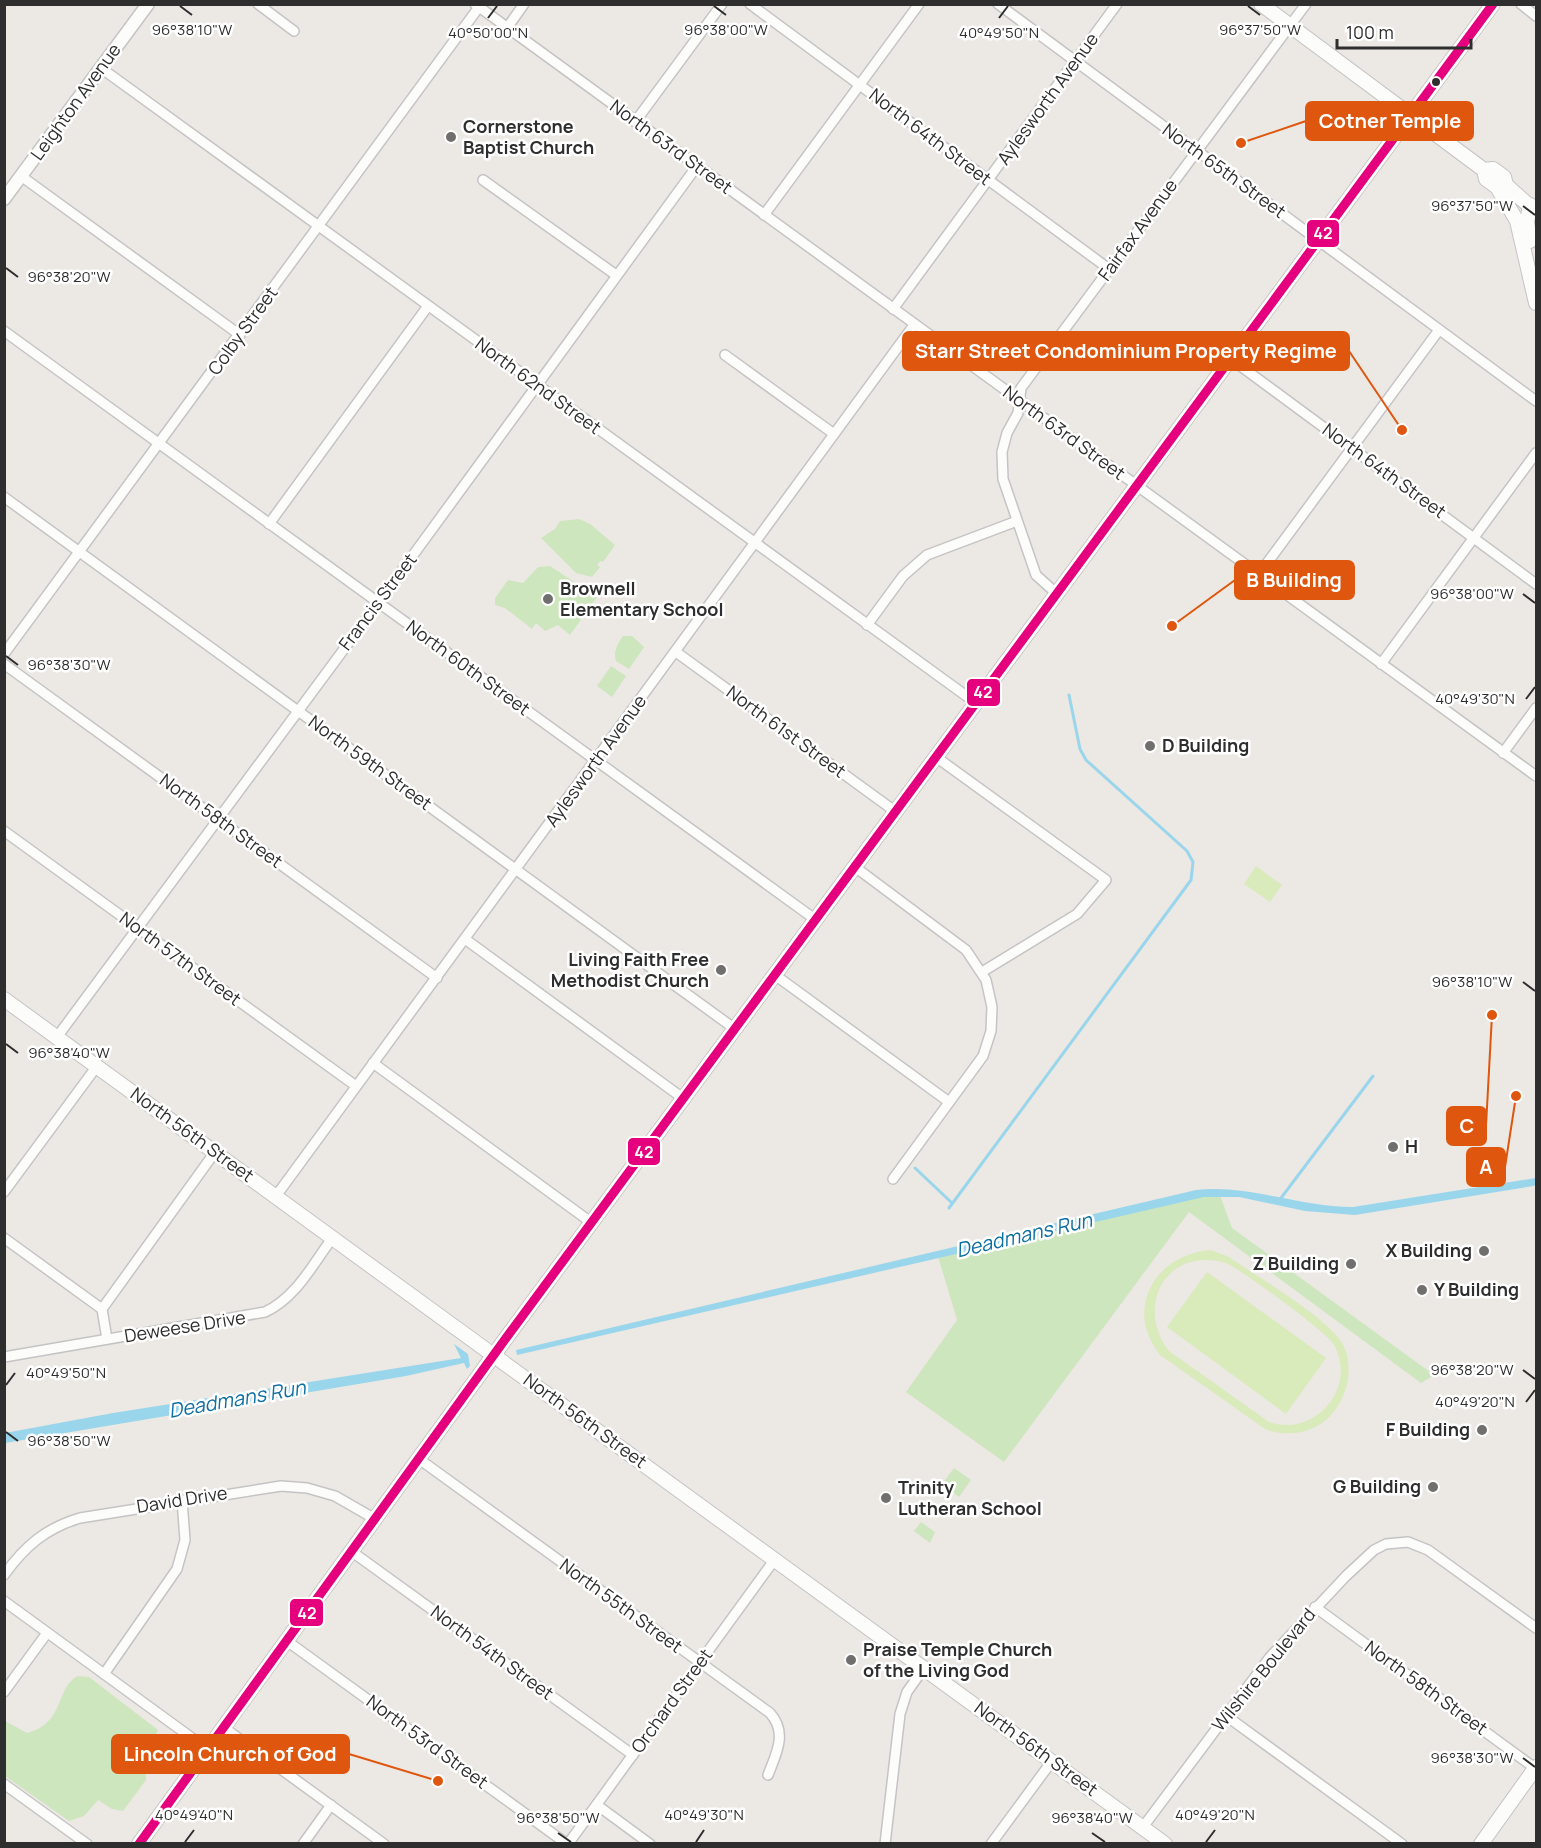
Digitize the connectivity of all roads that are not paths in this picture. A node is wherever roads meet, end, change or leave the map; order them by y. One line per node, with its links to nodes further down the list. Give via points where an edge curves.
1 (258, 4): 17 (street)
2 (524, 4): 16 (street)
3 (722, 4): 22 (street)
4 (750, 4): 20 (street, North 64th Street)
5 (919, 4): 20 (street)
6 (998, 4): 18 (street, North 65th Street)
7 (1117, 4): 18 (street, Aylesworth Avenue)
8 (1261, 4): 15 (main road)
9 (1306, 4): 15 (street, Fairfax Avenue)
10 (1493, 4): 21 (main road)
11 (1521, 4): 14 (street)
12 (143, 6): 19 (street, Leighton Avenue)
13 (477, 6): 16 (street, North 63rd Street); 32 (street, Colby Street)
14 (1536, 16)
15 (1290, 26): 21 (main road); 23 (street, Fairfax Avenue)
16 (507, 28): 22 (street, North 63rd Street)
17 (294, 31)
18 (1075, 61): 23 (street, North 65th Street); 27 (street, Aylesworth Avenue)
19 (101, 68): 25 (street, Leighton Avenue); 32 (street, North 62nd Street)
20 (860, 85): 27 (street, North 64th Street); 31 (street)
21 (1411, 116): 28 (main road, via 1484,170 1486,179); 34 (main road)
22 (635, 122): 24 (street, North 63rd Street)
23 (1197, 151): 34 (street, North 65th Street); 35 (street, Fairfax Avenue)
24 (697, 166): 31 (street, North 63rd Street); 36 (street, Francis Street)
25 (21, 176): 29 (street, Leighton Avenue); 44 (street)
26 (483, 180): 36 (street)
27 (988, 180): 35 (street, North 64th Street); 40 (street, Aylesworth Avenue)
28 (1502, 186): 30 (main road); 33 (main road)
29 (4, 199)
30 (1535, 205): 33 (street); 37 (main road, via 1527,222)
31 (764, 215): 40 (street, North 63rd Street)
32 (319, 227): 39 (street, North 62nd Street); 44 (street, Colby Street)
33 (1519, 227): 38 (main road)
34 (1319, 240): 42 (street, North 65th Street); 46 (main road)
35 (1109, 269): 48 (street, Fairfax Avenue, via 1021,388)
36 (616, 276): 47 (street, Francis Street)
37 (1536, 278)
38 (1536, 303)
39 (428, 306): 47 (street, North 62nd Street); 57 (street)
40 (893, 309): 41 (street, North 63rd Street)
41 (914, 325): 48 (street, North 63rd Street); 50 (street, Aylesworth Avenue)
42 (1439, 330): 49 (street, North 65th Street); 52 (street)
43 (4, 331): 51 (street, North 60th Street)
44 (240, 335): 51 (street, Colby Street)
45 (725, 355): 50 (street)
46 (1231, 359): 52 (street, North 64th Street); 54 (main road)
47 (537, 385): 59 (street, North 62nd Street); 64 (street, Francis Street)
48 (1019, 400): 54 (street, North 63rd Street); 56 (street, Fairfax Avenue, via 1001,460 1004,486)
49 (1536, 401)
50 (834, 434): 59 (street, Aylesworth Avenue)
51 (160, 444): 57 (street, North 60th Street); 60 (street, Colby Street)
52 (1352, 448): 58 (street, North 64th Street); 61 (street)
53 (1536, 453): 58 (street)
54 (1137, 486): 61 (street, North 63rd Street); 63 (main road)
55 (4, 497): 60 (street, North 59th Street)
56 (1017, 521): 63 (street, Fairfax Avenue, via 1036,575); 65 (street, via 927,555 903,576)
57 (269, 524): 64 (street, North 60th Street)
58 (1474, 538): 62 (street, North 64th Street); 69 (street)
59 (755, 543): 65 (street, North 62nd Street); 66 (street, Aylesworth Avenue)
60 (80, 552): 67 (street, Colby Street); 72 (street, North 59th Street)
61 (1258, 574): 69 (street, North 63rd Street)
62 (1536, 584)
63 (1057, 594): 70 (main road)
64 (378, 602): 72 (street, Francis Street); 75 (street, North 60th Street)
65 (867, 625): 70 (street, North 62nd Street)
66 (676, 652): 75 (street, Aylesworth Avenue); 77 (street, North 61st Street)
67 (4, 654)
68 (4, 664): 78 (street, North 58th Street)
69 (1382, 664): 73 (street, North 63rd Street)
70 (976, 703): 74 (main road)
71 (1536, 708): 73 (street)
72 (297, 710): 78 (street, Francis Street); 81 (street, North 59th Street)
73 (1503, 753): 76 (street, North 63rd Street)
74 (936, 757): 77 (main road); 85 (street, via 1106,880 1077,914)
75 (597, 761): 81 (street, Aylesworth Avenue); 82 (street, North 60th Street)
76 (1536, 776)
77 (896, 812): 80 (main road)
78 (217, 819): 83 (street, Francis Street); 87 (street, North 58th Street)
79 (4, 831): 83 (street, North 57th Street)
80 (855, 867): 82 (main road); 85 (street, via 956,941)
81 (516, 870): 84 (street, Aylesworth Avenue); 89 (street, North 59th Street)
82 (816, 920): 86 (main road)
83 (137, 927): 90 (street, Francis Street); 93 (street, North 57th Street)
84 (465, 939): 87 (street, Aylesworth Avenue); 94 (street)
85 (982, 972): 95 (street, via 992,1007 989,1037 978,1063)
86 (775, 975): 89 (main road); 95 (street)
87 (436, 978): 91 (street, Aylesworth Avenue)
88 (4, 999): 90 (main road, North 56th Street)
89 (735, 1029): 94 (main road)
90 (57, 1036): 92 (main road, North 56th Street)
91 (373, 1063): 93 (street, Aylesworth Avenue); 100 (street)
92 (96, 1066): 96 (main road, North 56th Street); 98 (street)
93 (356, 1086): 99 (street, Aylesworth Avenue)
94 (684, 1098): 100 (main road)
95 (949, 1102): 97 (street)
96 (215, 1152): 99 (main road, North 56th Street); 103 (street)
97 (893, 1179)
98 (4, 1192)
99 (276, 1196): 102 (main road, North 56th Street)
100 (592, 1223): 105 (main road)
101 (4, 1238): 103 (street)
102 (333, 1238): 104 (street, Deweese Drive, via 284,1301 265,1312); 105 (main road, North 56th Street)
103 (102, 1309): 104 (street)
104 (107, 1339): 106 (street, Deweese Drive)
105 (494, 1355): 107 (main road); 111 (main road, North 56th Street)
106 (4, 1357)
107 (419, 1459): 109 (main road); 118 (street, North 55th Street)
108 (182, 1500): 109 (street, David Drive, via 261,1487 296,1487 335,1496); 112 (street, David Drive, via 63,1523 33,1541); 120 (street, via 185,1540 177,1569)
109 (375, 1520): 110 (main road)
110 (351, 1551): 117 (main road); 125 (street, North 54th Street)
111 (775, 1559): 118 (street, Orchard Street); 119 (main road, North 56th Street)
112 (4, 1575)
113 (4, 1602): 116 (street)
114 (1315, 1607): 115 (street, Wilshire Boulevard, via 1374,1550 1386,1544 1408,1542 1432,1552); 122 (street, Wilshire Boulevard); 127 (street, North 58th Street)
115 (1536, 1628)
116 (47, 1633): 120 (street); 121 (street)
117 (287, 1641): 123 (main road); 137 (street, North 53rd Street)
118 (700, 1662): 125 (street, Orchard Street); 128 (street, North 55th Street, via 777,1721 779,1744)
119 (924, 1668): 126 (main road, North 56th Street); 139 (street, via 907,1692 899,1717)
120 (104, 1674): 124 (street)
121 (4, 1692)
122 (1225, 1715): 132 (street, Wilshire Boulevard); 142 (street)
123 (223, 1727): 124 (main road); 131 (street)
124 (207, 1749): 134 (main road)
125 (633, 1755): 130 (street, Orchard Street)
126 (1052, 1761): 132 (main road, North 56th Street); 140 (street)
127 (1536, 1768): 143 (main road)
128 (768, 1775)
129 (4, 1784): 133 (street)
130 (597, 1804): 137 (street, Orchard Street); 138 (street)
131 (331, 1805): 135 (street); 136 (street)
132 (1143, 1827): 141 (main road, North 56th Street)
133 (87, 1844)
134 (139, 1844)
135 (303, 1844)
136 (384, 1844)
137 (568, 1844)
138 (650, 1844)
139 (885, 1844)
140 (991, 1844)
141 (1165, 1844)
142 (1402, 1844)
143 (1480, 1844)

